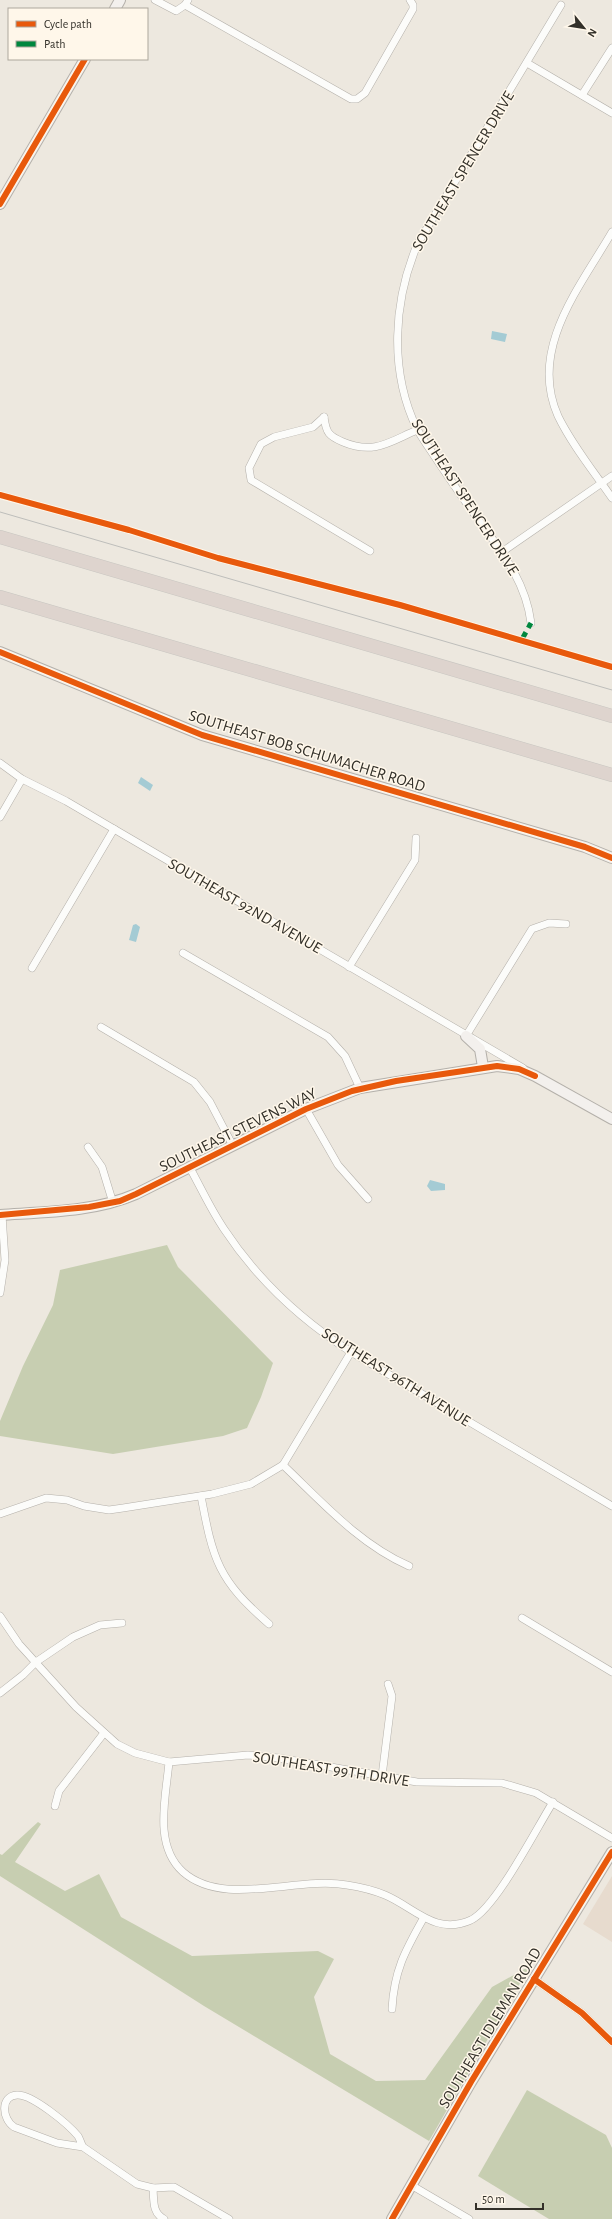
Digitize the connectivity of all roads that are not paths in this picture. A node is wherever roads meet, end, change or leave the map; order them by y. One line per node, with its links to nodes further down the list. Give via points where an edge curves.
1 (155, 0): 3 (street, via 176,11)
2 (410, 0): 3 (street, via 413,9 365,93 358,99 351,99)
3 (187, 2)
4 (561, 6): 7 (street, SOUTHEAST SPENCER DRIVE)
5 (612, 48): 8 (street)
6 (84, 60): 10 (main road)
7 (527, 62): 8 (street); 12 (street, SOUTHEAST SPENCER DRIVE, via 418,243 407,270 399,304 399,371)
8 (582, 95): 9 (street)
9 (612, 113)
10 (0, 204)
11 (612, 232): 14 (street, via 559,323 549,366 553,399 558,415)
12 (417, 430): 17 (street, via 377,446 357,448 333,437 326,430 324,417 313,427 274,436 261,444 249,468 251,480); 18 (street, SOUTHEAST SPENCER DRIVE, via 459,494)
13 (612, 476): 14 (street)
14 (602, 483): 15 (street); 18 (street)
15 (612, 498)
16 (0, 537): 22 (highway)
17 (370, 551)
18 (502, 552): 20 (street, SOUTHEAST SPENCER DRIVE, via 525,592)
19 (0, 597): 24 (highway)
20 (531, 623)
21 (0, 652): 29 (main road, SOUTHEAST BOB SCHUMACHER ROAD, via 202,735 585,847)
22 (612, 716)
23 (0, 763): 25 (street, SOUTHEAST 92ND AVENUE)
24 (612, 775)
25 (22, 780): 26 (street); 27 (street, SOUTHEAST 92ND AVENUE, via 66,801)
26 (0, 817)
27 (114, 830): 32 (street, SOUTHEAST 92ND AVENUE); 33 (street)
28 (416, 838): 32 (street, via 415,860)
29 (612, 858)
30 (566, 924): 35 (street, via 549,923 532,929)
31 (183, 953): 38 (street, via 328,1037 345,1056)
32 (349, 967): 35 (street, SOUTHEAST 92ND AVENUE)
33 (32, 968)
34 (101, 1027): 41 (street, via 194,1082 210,1102)
35 (466, 1036): 36 (main road, SOUTHEAST 92ND AVENUE, via 480,1049); 37 (street, SOUTHEAST 92ND AVENUE)
36 (483, 1067): 37 (main road, SOUTHEAST STEVENS WAY, via 508,1067); 38 (main road, SOUTHEAST STEVENS WAY)
37 (535, 1076): 40 (main road, SOUTHEAST 92ND AVENUE)
38 (360, 1088): 39 (main road, SOUTHEAST STEVENS WAY)
39 (306, 1110): 41 (main road, SOUTHEAST STEVENS WAY); 44 (street, via 338,1165)
40 (612, 1119)
41 (233, 1146): 43 (main road, SOUTHEAST STEVENS WAY)
42 (88, 1147): 45 (street, via 102,1167)
43 (190, 1168): 45 (main road, SOUTHEAST STEVENS WAY); 48 (street, SOUTHEAST 96TH AVENUE, via 224,1229 265,1280 311,1324)
44 (368, 1199)
45 (113, 1203): 46 (main road, SOUTHEAST STEVENS WAY)
46 (1, 1215): 47 (street, via 5,1260)
47 (0, 1293)
48 (351, 1352): 49 (street); 51 (street, SOUTHEAST 96TH AVENUE)
49 (283, 1466): 50 (street, via 251,1484); 53 (street, via 365,1542)
50 (201, 1496): 52 (street, via 109,1510 46,1498); 57 (street, via 209,1541 224,1577)
51 (612, 1506)
52 (0, 1514)
53 (409, 1566)
54 (0, 1616): 58 (street, SOUTHEAST 99TH DRIVE, via 19,1644)
55 (522, 1618): 59 (street)
56 (122, 1623): 58 (street, via 100,1626 73,1636)
57 (269, 1624)
58 (36, 1662): 61 (street); 62 (street, SOUTHEAST 99TH DRIVE, via 76,1707)
59 (612, 1672)
60 (388, 1684): 64 (street, via 392,1696)
61 (0, 1693)
62 (104, 1733): 63 (street, SOUTHEAST 99TH DRIVE, via 134,1752); 66 (street, via 59,1791)
63 (169, 1762): 64 (street, SOUTHEAST 99TH DRIVE, via 248,1755); 69 (street, via 164,1841 174,1862 192,1879 213,1888 229,1890 317,1883 346,1885 386,1895)
64 (382, 1776): 65 (street, SOUTHEAST 99TH DRIVE, via 416,1782 502,1782)
65 (553, 1802): 67 (street, SOUTHEAST 99TH DRIVE); 69 (street, via 483,1912 469,1920 453,1924)
66 (55, 1806)
67 (612, 1838)
68 (612, 1852): 70 (main road, SOUTHEAST IDLEMAN ROAD)
69 (423, 1919): 71 (street, via 400,1962 393,1988)
70 (534, 1979): 72 (street, via 582,2013); 74 (main road, SOUTHEAST IDLEMAN ROAD)
71 (392, 2009)
72 (612, 2042)
73 (83, 2147): 73 (street, via 79,2137 33,2100 22,2095 14,2095 5,2103 4,2117 14,2127 51,2141); 75 (street, via 137,2184)
74 (411, 2185): 78 (main road, SOUTHEAST IDLEMAN ROAD); 79 (street)
75 (153, 2188): 76 (street, via 154,2208); 77 (street, via 174,2187)
76 (164, 2219)
77 (229, 2219)
78 (392, 2219)
79 (469, 2219)

